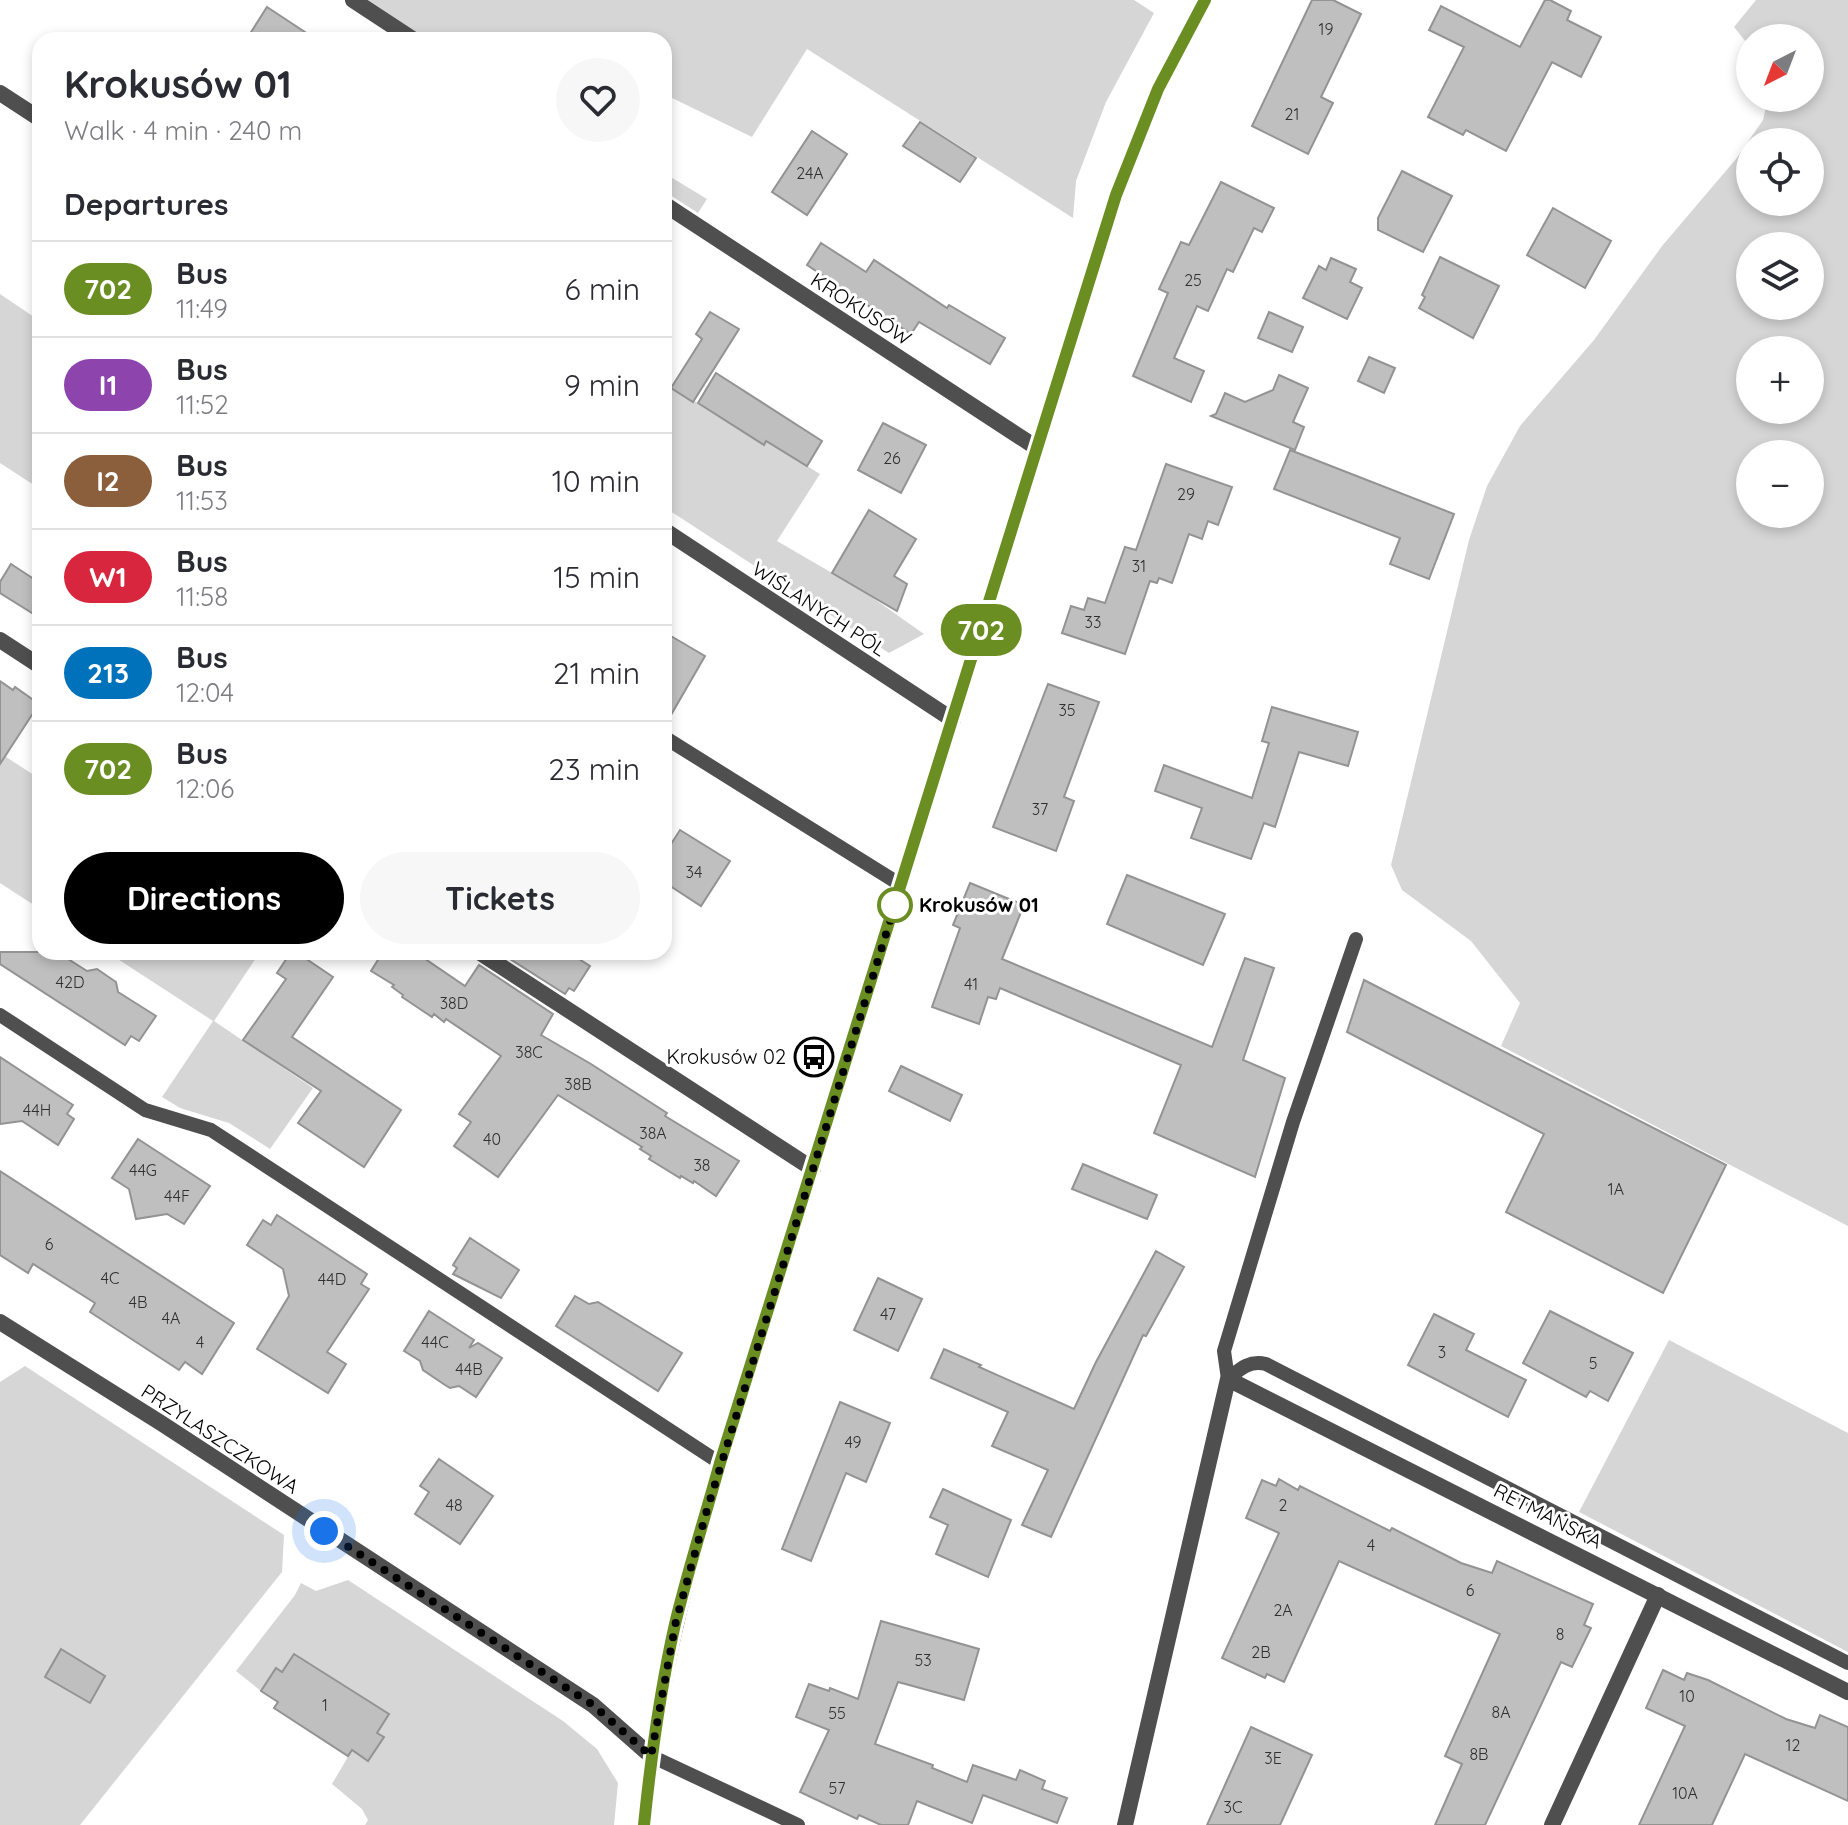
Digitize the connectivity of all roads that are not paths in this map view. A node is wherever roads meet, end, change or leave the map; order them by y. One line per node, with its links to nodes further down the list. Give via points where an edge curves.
1 (353, 0): 3 (street)
2 (1205, 0): 7 (main road, via 1131,152)
3 (402, 32)
4 (0, 93): 5 (street)
5 (32, 114)
6 (672, 209): 7 (street, KROKUSÓW)
7 (1037, 448): 11 (main road)
8 (672, 535): 11 (street, WIŚLANYCH PÓL)
9 (0, 640): 10 (street)
10 (32, 661)
11 (953, 720): 13 (main road)
12 (672, 742): 13 (lane)
13 (901, 885): 17 (main road)
14 (1356, 939): 19 (lane, via 1293,1122 1224,1351)
15 (491, 960): 17 (street)
16 (0, 1015): 20 (lane, via 145,1110 211,1130)
17 (813, 1169): 20 (main road)
18 (0, 1322): 24 (street, PRZYLASZCZKOWA, via 593,1705)
19 (1228, 1379): 21 (street, RETMAŃSKA); 22 (lane, via 1246,1365 1266,1364); 27 (street)
20 (720, 1463): 24 (main road, via 676,1621)
21 (1658, 1595): 23 (street, RETMAŃSKA); 28 (street)
22 (1848, 1663)
23 (1848, 1692)
24 (651, 1756): 25 (main road); 26 (lane)
25 (644, 1825)
26 (798, 1825)
27 (1125, 1825)
28 (1552, 1825)

